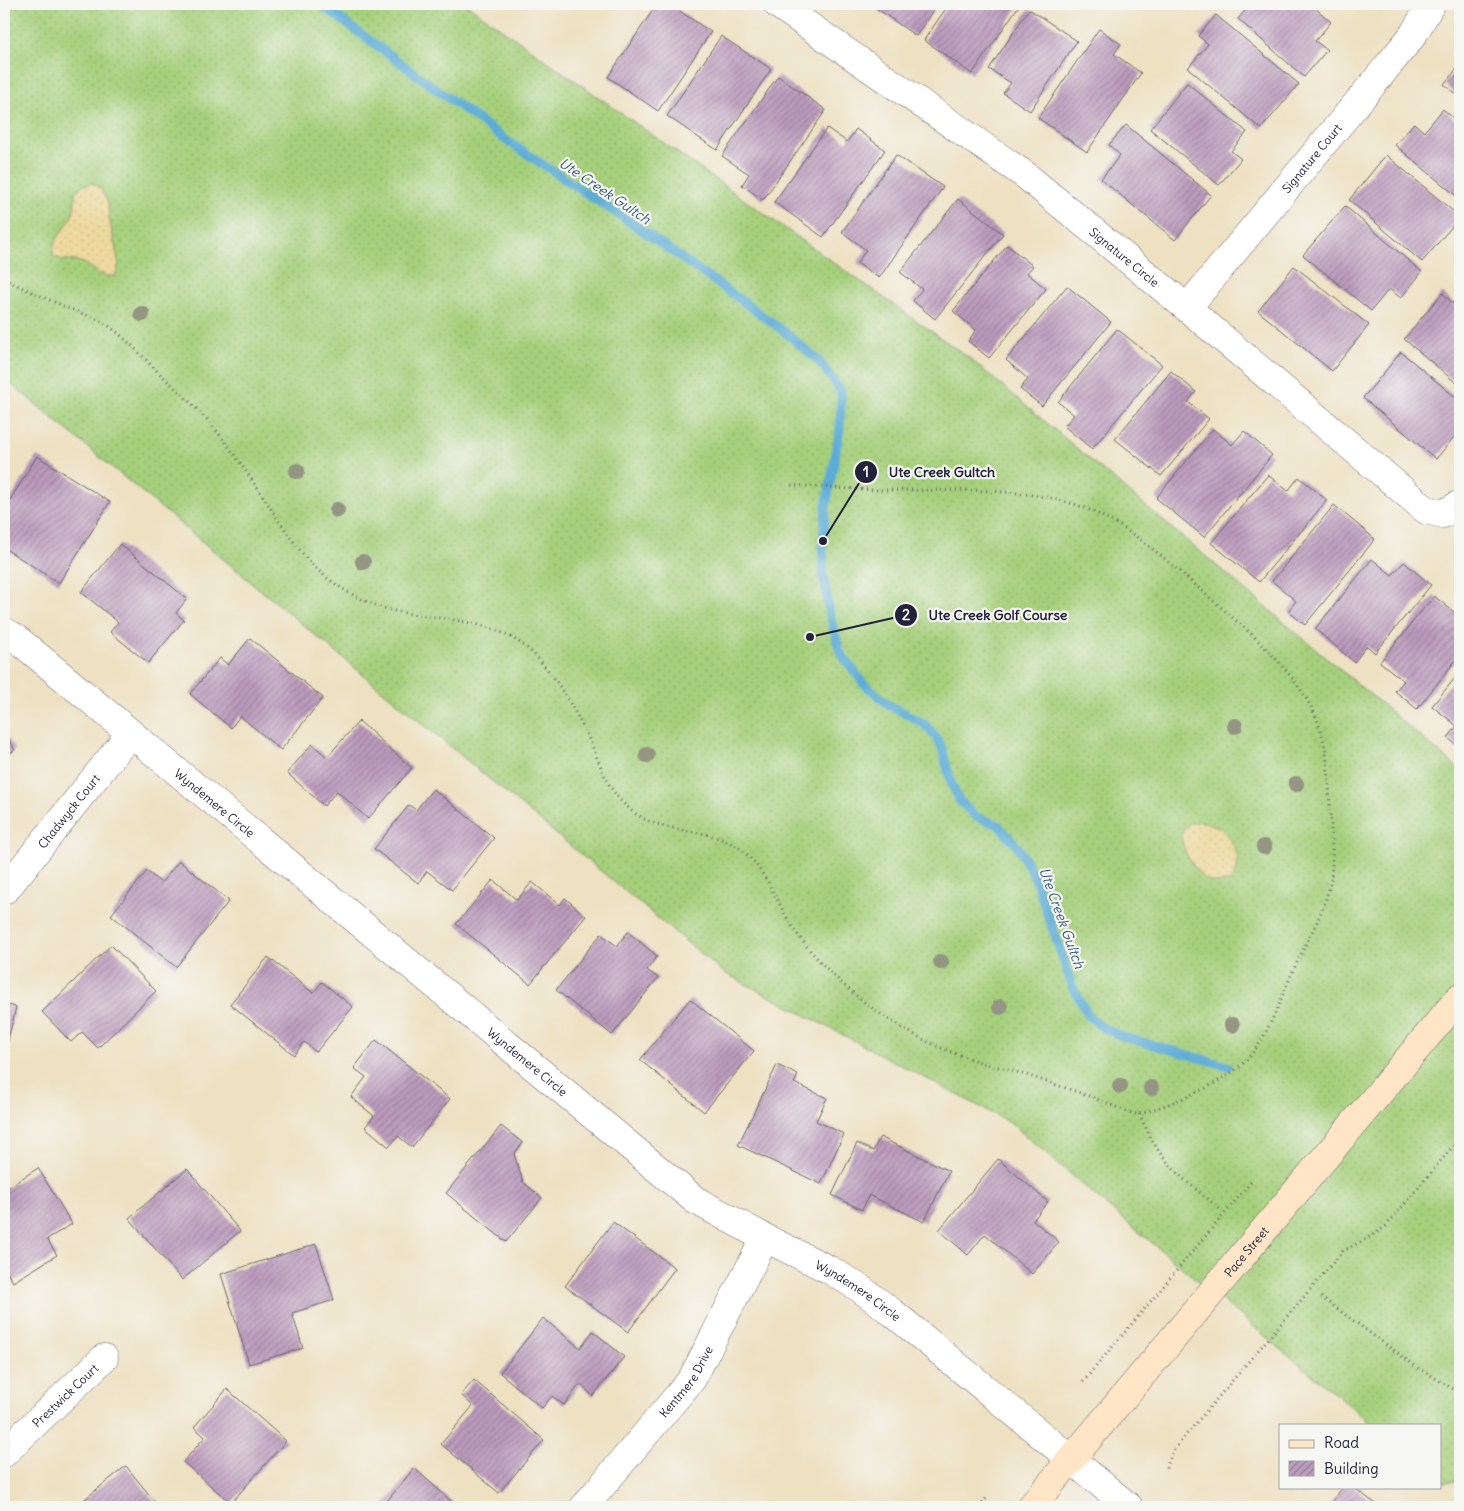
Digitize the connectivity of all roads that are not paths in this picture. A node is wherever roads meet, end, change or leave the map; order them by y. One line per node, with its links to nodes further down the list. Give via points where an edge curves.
1 (777, 4): 3 (street, Signature Circle, via 1024,175)
2 (1431, 4): 3 (street, Signature Court, via 1413,35)
3 (1187, 308): 4 (street, Signature Circle, via 1426,510 1443,514)
4 (1460, 504)
5 (4, 631): 6 (street, Wyndemere Circle)
6 (130, 734): 7 (street, Chadwyck Court); 9 (street, Wyndemere Circle, via 694,1200)
7 (6, 889)
8 (1460, 997): 12 (main road, Pace Street)
9 (765, 1238): 12 (street, Wyndemere Circle, via 861,1289); 13 (street, Kentmere Drive, via 692,1379)
10 (104, 1358): 11 (street, Prestwick Court)
11 (4, 1453)
12 (1071, 1460): 14 (main road, Pace Street); 15 (street, Wyndemere Circle)
13 (584, 1507)
14 (1031, 1507)
15 (1129, 1507)

